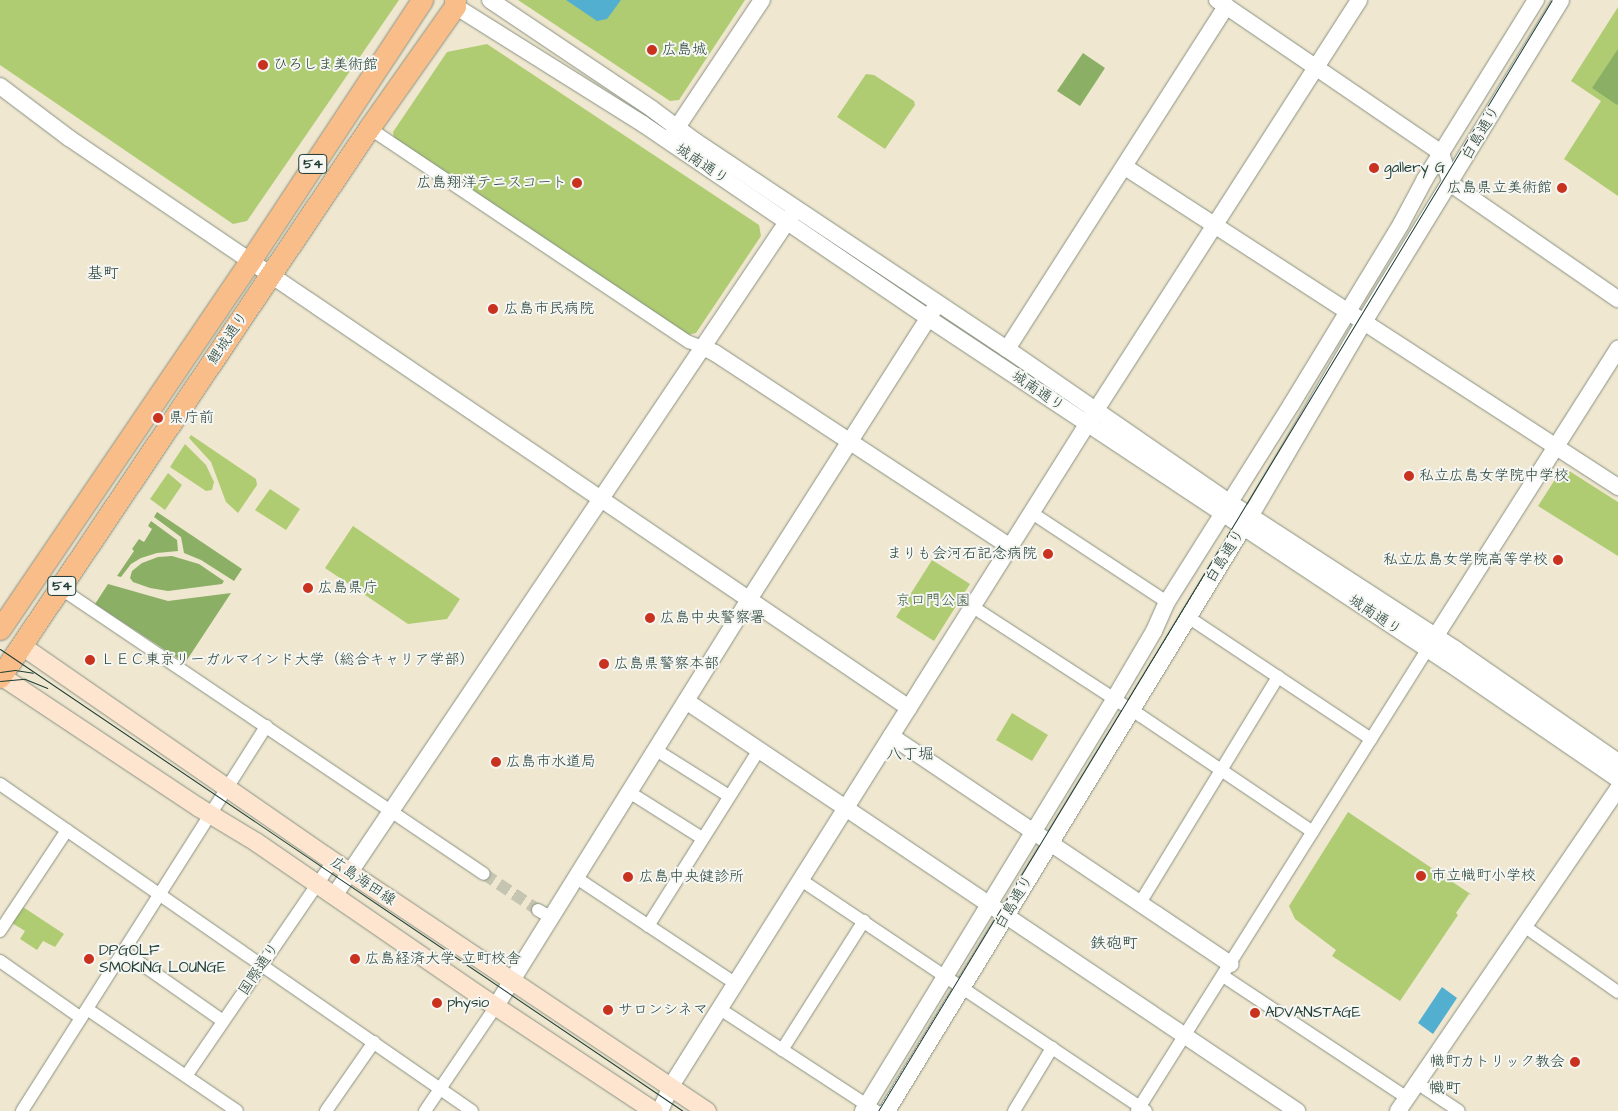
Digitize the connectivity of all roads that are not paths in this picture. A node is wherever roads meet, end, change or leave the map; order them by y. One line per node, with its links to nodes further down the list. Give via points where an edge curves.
1 (422, 0): 20 (highway, 鯉城通り / 54)
2 (490, 0): 11 (street, 城南通り)
3 (762, 0): 11 (street)
4 (1359, 0): 9 (street)
5 (1536, 0): 14 (street, 白島通り)
6 (1561, 0): 16 (street, 白島通り)
7 (452, 2): 12 (highway, 鯉城通り / 54); 13 (street, 城南通り)
8 (1222, 3): 9 (street); 15 (street)
9 (1316, 68): 14 (street); 19 (street)
10 (0, 86): 20 (street)
11 (677, 126): 13 (street); 17 (street, 城南通り)
12 (370, 128): 21 (highway, 鯉城通り / 54); 27 (street)
13 (668, 141): 18 (street, 城南通り)
14 (1441, 153): 16 (street); 24 (street, 白島通り)
15 (1125, 166): 19 (street); 28 (street)
16 (1450, 184): 22 (street); 26 (street, 白島通り)
17 (797, 207): 18 (street); 23 (street, 城南通り)
18 (787, 221): 25 (street, 城南通り); 27 (street)
19 (1215, 227): 24 (street); 30 (street)
20 (250, 261): 21 (street); 44 (highway, 鯉城通り / 54)
21 (272, 275): 34 (street); 39 (highway, 鯉城通り / 54)
22 (1618, 299)
23 (938, 303): 25 (street); 28 (street, 城南通り)
24 (1347, 311): 26 (street); 35 (street, 白島通り)
25 (928, 318): 30 (street, 城南通り); 31 (street)
26 (1364, 322): 32 (street); 37 (street, 白島通り)
27 (702, 348): 31 (street, via 715,353); 34 (street)
28 (1007, 349): 30 (street, 城南通り)
29 (1618, 349): 32 (street)
30 (1092, 416): 35 (street, 城南通り); 36 (street)
31 (850, 442): 38 (street); 40 (street)
32 (1556, 448): 33 (street); 45 (street)
33 (1618, 487)
34 (602, 498): 40 (street); 67 (street)
35 (1226, 508): 37 (street, 城南通り); 41 (street, 白島通り)
36 (1032, 513): 38 (street); 41 (street)
37 (1247, 521): 43 (street, 白島通り); 45 (street, 城南通り)
38 (1010, 547): 42 (street)
39 (60, 588): 46 (highway, 鯉城通り / 54); 53 (street)
40 (750, 598): 50 (street); 51 (street)
41 (1167, 602): 49 (street, 白島通り)
42 (972, 607): 49 (street); 51 (street)
43 (1188, 617): 48 (street); 52 (street, 白島通り)
44 (0, 631): 46 (highway)
45 (1431, 643): 55 (street); 58 (street, 城南通り); 60 (street, 城南通り)
46 (22, 646): 47 (highway, 鯉城通り / 54); 62 (main road, 広島海田線)
47 (0, 676): 68 (main road, 広島海田線)
48 (1278, 677): 55 (street); 59 (street)
49 (1114, 699): 52 (street); 70 (street, 白島通り)
50 (686, 701): 56 (street); 57 (street)
51 (909, 708): 54 (street)
52 (1131, 710): 59 (street); 73 (street, 白島通り)
53 (266, 726): 62 (street); 67 (street)
54 (891, 736): 66 (street); 70 (street)
55 (1371, 739): 71 (street)
56 (656, 750): 64 (street); 65 (street)
57 (759, 750): 65 (street); 66 (street)
58 (1618, 762)
59 (1220, 769): 71 (street); 82 (street)
60 (1618, 778)
61 (0, 784): 69 (street)
62 (226, 786): 68 (street); 74 (main road, 広島海田線)
63 (1618, 788): 87 (street)
64 (629, 792): 72 (street); 77 (street)
65 (729, 796): 72 (street)
66 (846, 808): 78 (street); 83 (street)
67 (391, 811): 75 (street); 76 (street)
68 (209, 814): 79 (main road, 広島海田線); 80 (street)
69 (67, 830): 80 (street); 88 (street)
70 (1032, 832): 73 (street); 83 (street, 白島通り)
71 (1313, 832): 92 (street)
72 (702, 838): 86 (street)
73 (1049, 843): 82 (street); 84 (street, 白島通り)
74 (334, 861): 75 (main road, 広島海田線); 79 (street, 国際通り)
75 (350, 872): 81 (street); 94 (main road, 広島海田線)
76 (484, 874)
77 (575, 877): 86 (street); 94 (street, via 544,914)
78 (801, 880): 85 (street); 95 (street)
79 (318, 884): 81 (main road, 広島海田線); 91 (street, 国際通り)
80 (158, 894): 89 (street); 91 (street)
81 (334, 896): 98 (main road, 広島海田線)
82 (1140, 903): 92 (street)
83 (989, 904): 84 (street); 93 (street, 白島通り)
84 (1006, 915): 96 (street, 白島通り); 102 (street)
85 (864, 921): 93 (street); 105 (street)
86 (648, 926): 95 (street)
87 (1524, 926): 97 (street); 107 (street)
88 (0, 931)
89 (123, 950): 100 (street); 101 (street)
90 (0, 962): 100 (street)
91 (262, 965): 101 (street, 国際通り); 103 (street)
92 (1226, 970): 102 (street); 110 (street)
93 (945, 977): 96 (street); 112 (street, 白島通り)
94 (511, 980): 98 (street); 108 (main road, 広島海田線)
95 (736, 984): 99 (street)
96 (961, 988): 104 (street); 122 (street, 白島通り)
97 (1617, 989)
98 (496, 1006): 109 (street); 119 (main road, 広島海田線)
99 (720, 1009): 105 (street); 108 (street)
100 (84, 1013): 106 (street); 114 (street)
101 (223, 1022): 106 (street, 国際通り)
102 (1185, 1035): 113 (street); 124 (street)
103 (374, 1042): 109 (street); 116 (street)
104 (1052, 1048): 113 (street); 123 (street)
105 (782, 1050): 112 (street)
106 (186, 1076): 111 (street)
107 (1417, 1083): 110 (street); 125 (street)
108 (671, 1086): 120 (street); 121 (main road, 広島海田線)
109 (440, 1089): 117 (street); 118 (street)
110 (1402, 1104)
111 (222, 1107): 115 (street)
112 (869, 1109)
113 (1141, 1110)
114 (22, 1111)
115 (237, 1111)
116 (326, 1111)
117 (425, 1111)
118 (472, 1111)
119 (654, 1111)
120 (660, 1111)
121 (707, 1111)
122 (887, 1111)
123 (1014, 1111)
124 (1297, 1111)
125 (1459, 1111)

